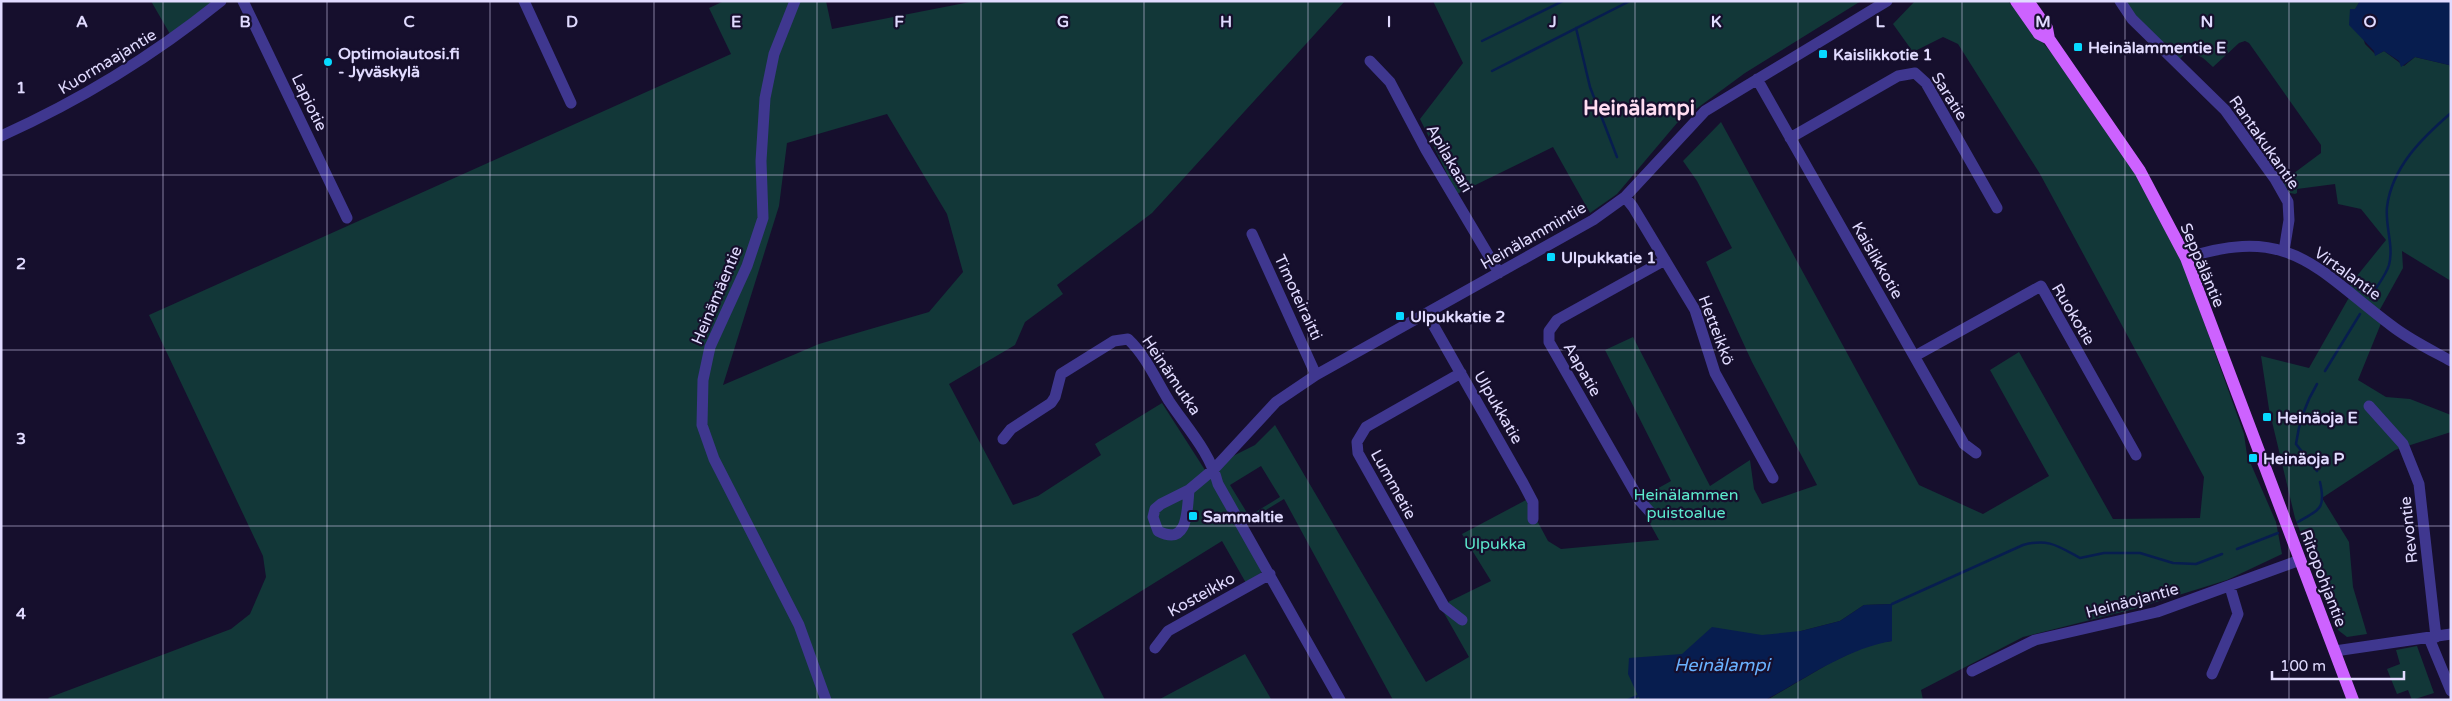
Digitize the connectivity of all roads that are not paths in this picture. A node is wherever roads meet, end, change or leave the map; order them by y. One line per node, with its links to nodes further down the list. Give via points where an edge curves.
1 (221, 1): 13 (street, Kuormaajantie, via 173,39 106,84)
2 (243, 1): 17 (street, Lapiotie)
3 (524, 1): 12 (street)
4 (795, 1): 49 (street, Heinämäentie, via 774,54 765,98 761,152 763,218 747,266 710,347 703,380 702,425 714,459 799,625)
5 (1887, 1): 11 (street, Heinälammintie)
6 (2016, 1): 9 (main road, Seppäläntie, via 2039,34)
7 (2028, 1): 9 (main road, Seppäläntie, via 2048,28)
8 (2120, 1): 19 (street, Rantakukantie, via 2132,19 2226,110 2275,179 2288,202)
9 (2049, 39): 20 (main road, Seppäläntie, via 2140,171)
10 (1370, 61): 22 (street, Apilakaari, via 1390,82)
11 (1757, 79): 14 (street, Kaislikkotie); 15 (street, Heinälammintie, via 1705,111)
12 (571, 103)
13 (1, 136)
14 (1790, 138): 16 (street, Saratie, via 1898,76 1915,73 1926,83); 24 (street, Kaislikkotie)
15 (1625, 197): 21 (street, Hetteikkö); 22 (street, Heinälammintie, via 1593,220)
16 (1997, 208)
17 (347, 218)
18 (1252, 234): 27 (street, Timoteiraitti)
19 (2284, 251): 20 (street, Virtalantie, via 2237,246); 25 (street, Virtalantie, via 2313,263 2397,330)
20 (2186, 258): 37 (main road, Seppäläntie)
21 (1665, 260): 33 (street, Hetteikkö, via 1695,310 1715,373); 35 (street, Aapatie, via 1557,320 1549,331 1549,342 1640,501)
22 (1499, 273): 23 (street, Heinälammintie)
23 (1426, 314): 26 (street, Ulpukkatie); 27 (street, Heinälammintie)
24 (1915, 356): 30 (street, Kaislikkotie, via 1964,444); 31 (street, Ruokotie, via 2041,286)
25 (2451, 361)
26 (1461, 373): 36 (street, Ulpukkatie, via 1533,502); 41 (street, Lummetie, via 1366,427 1357,442 1358,453 1444,606)
27 (1316, 375): 32 (street, Heinälammintie, via 1276,402)
28 (2369, 406): 43 (street, Revontie, via 2403,444 2419,484)
29 (1003, 439): 32 (street, Heinämutka, via 1012,429 1051,403 1061,374 1114,341 1128,339 1137,348)
30 (1976, 452)
31 (2136, 455)
32 (1214, 469): 34 (street, Heinälammintie); 39 (street, via 1218,484)
33 (1773, 478)
34 (1189, 490)
35 (1651, 512)
36 (1533, 519)
37 (2286, 524): 38 (main road, Ritopohjantie)
38 (2300, 560): 40 (street, Heinäojantie); 45 (main road, Ritopohjantie)
39 (1270, 574): 44 (street, Kosteikko, via 1168,631); 50 (street)
40 (2230, 588): 46 (street, Heinäojantie, via 2157,612 2035,640); 47 (street, via 2238,614)
41 (1462, 620)
42 (2451, 634): 43 (street)
43 (2433, 637): 45 (street); 48 (street, Revontie)
44 (1155, 648)
45 (2335, 651): 51 (main road, Ritopohjantie)
46 (1972, 671)
47 (2212, 674)
48 (2451, 691)
49 (826, 700)
50 (1340, 700)
51 (2353, 700)

